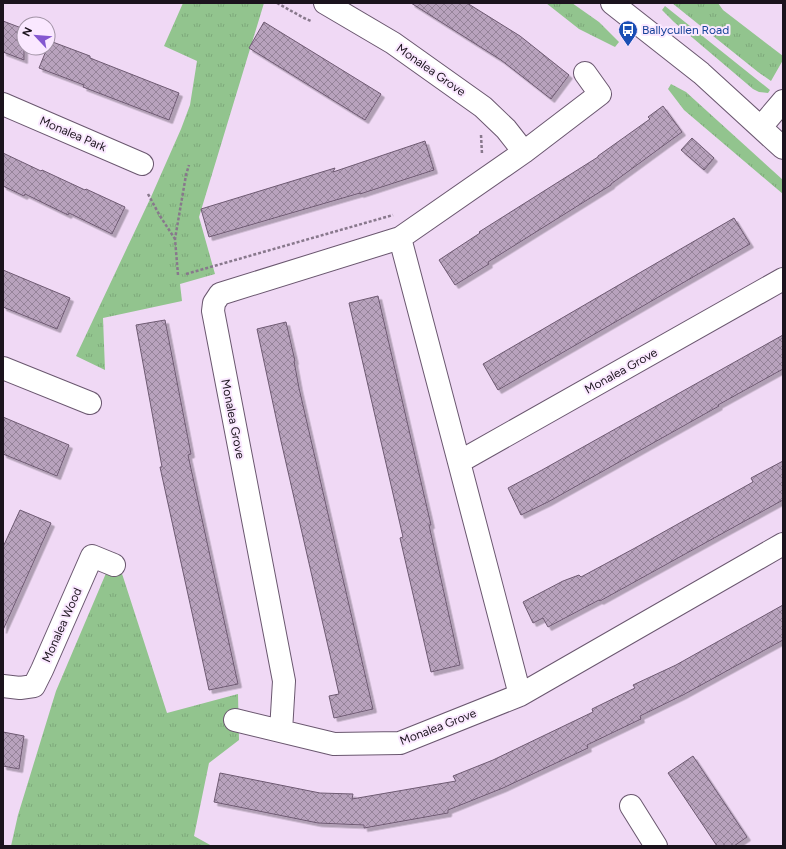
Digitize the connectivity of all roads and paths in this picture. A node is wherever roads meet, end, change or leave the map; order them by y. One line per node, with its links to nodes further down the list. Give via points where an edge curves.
1 (277, 3): 4 (path)
2 (325, 3): 11 (street, Monalea Grove, via 393,43 483,107 506,129)
3 (612, 3): 8 (street, via 701,73)
4 (314, 22)
5 (585, 73): 11 (street, Monalea Grove, via 600,94)
6 (783, 101): 8 (street)
7 (3, 104): 13 (street, Monalea Park)
8 (761, 127): 10 (street)
9 (480, 132): 12 (path, via 483,151)
10 (783, 148)
11 (524, 152): 17 (street, Monalea Grove)
12 (480, 158)
13 (142, 164)
14 (189, 165): 18 (path)
15 (148, 194): 18 (path)
16 (398, 213): 19 (path)
17 (400, 238): 24 (street); 30 (street, Monalea Grove, via 220,294 214,302 214,318 284,681)
18 (175, 239): 20 (path)
19 (186, 274)
20 (178, 275)
21 (783, 279): 24 (street, Monalea Grove)
22 (3, 368): 23 (street)
23 (90, 404)
24 (459, 462): 28 (street)
25 (783, 544): 28 (street, Monalea Grove)
26 (114, 565): 27 (street, Monalea Wood, via 92,556 34,686)
27 (3, 686)
28 (520, 695): 30 (street, Monalea Grove, via 400,743 334,744)
29 (235, 720): 30 (street, Monalea Grove)
30 (282, 731)
31 (631, 806): 32 (street)
32 (656, 846)

